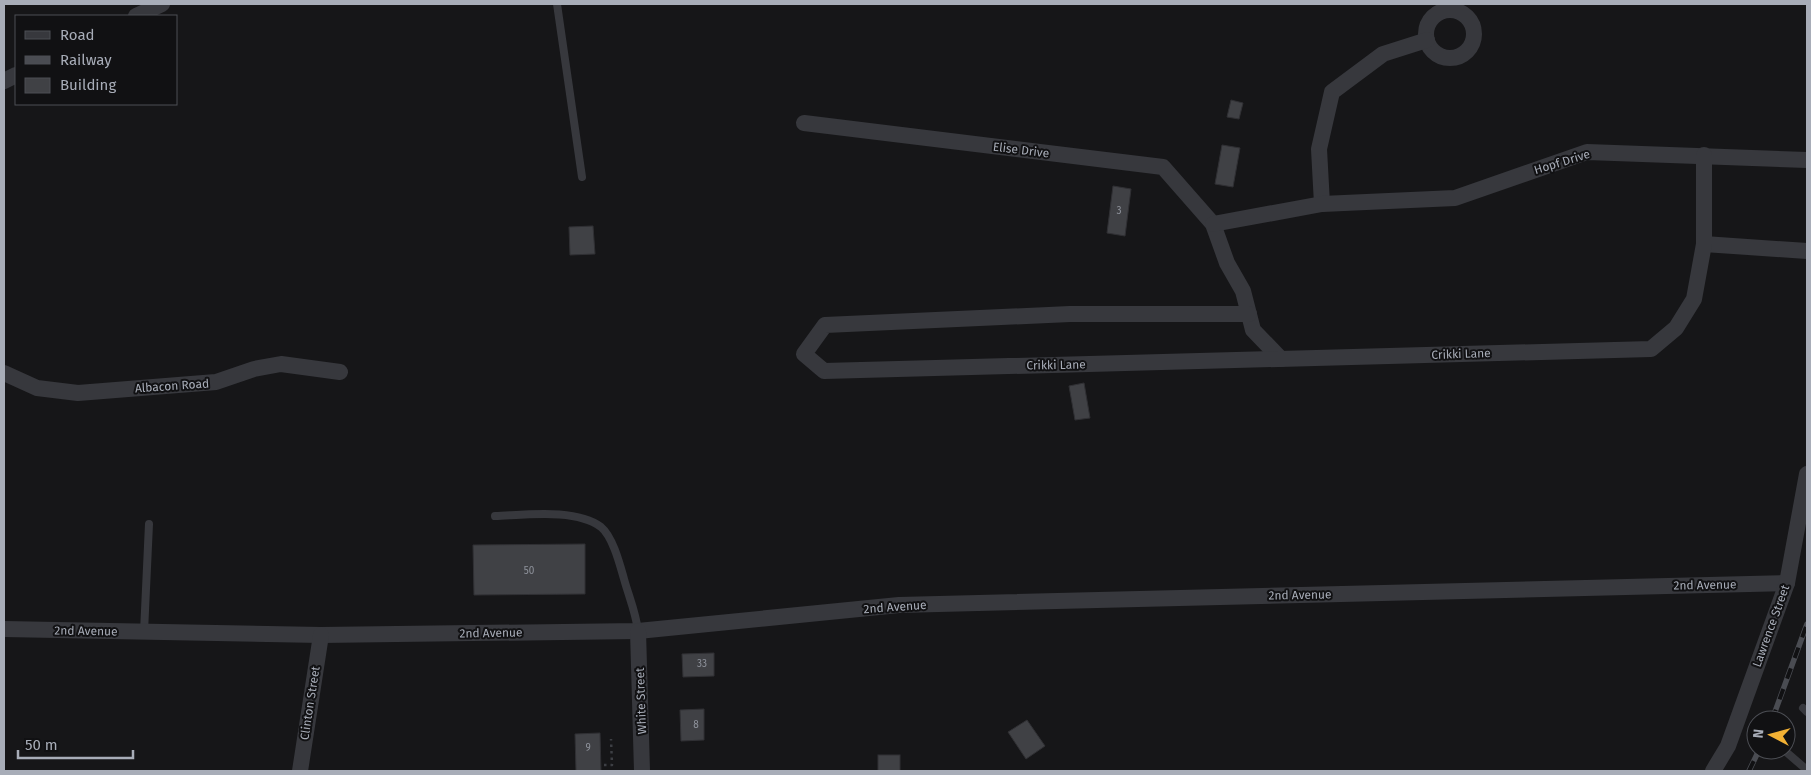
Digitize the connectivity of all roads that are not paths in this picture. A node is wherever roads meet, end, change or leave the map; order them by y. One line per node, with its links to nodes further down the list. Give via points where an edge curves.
1 (162, 4): 3 (street)
2 (557, 4): 8 (lane)
3 (138, 15)
4 (1427, 40): 9 (street, via 1383,54 1332,92 1319,149)
5 (804, 123): 10 (street, Elise Drive, via 1162,167)
6 (1704, 156): 7 (street, Hopf Drive); 9 (street, Hopf Drive, via 1587,152 1455,198); 11 (street, Crikki Lane)
7 (1807, 160)
8 (582, 177)
9 (1322, 204): 10 (street)
10 (1213, 224): 13 (street, Elise Drive, via 1227,263 1243,291)
11 (1704, 244): 12 (street); 14 (street, Crikki Lane, via 1694,299 1676,328 1651,349)
12 (1807, 251)
13 (1249, 314): 14 (street, Elise Drive, via 1253,330); 14 (street, Crikki Lane, via 1070,314 825,325 804,354 824,371)
14 (1281, 359)
15 (340, 372): 16 (street, Albacon Road, via 281,364 216,382 78,393 37,388)
16 (4, 373)
17 (1807, 474): 20 (street, Lawrence Street)
18 (495, 516): 22 (lane, via 545,514 578,517 602,527 616,553 637,615)
19 (150, 524): 23 (lane)
20 (1787, 583): 22 (street, 2nd Avenue, via 900,606); 29 (street, Lawrence Street, via 1728,746)
21 (4, 629): 23 (street, 2nd Avenue)
22 (638, 631): 24 (street, 2nd Avenue); 28 (street, White Street)
23 (144, 632): 24 (street, 2nd Avenue)
24 (321, 635): 27 (street, Clinton Street)
25 (1795, 760): 26 (lane)
26 (1807, 770)
27 (300, 771)
28 (642, 771)
29 (1713, 771)

